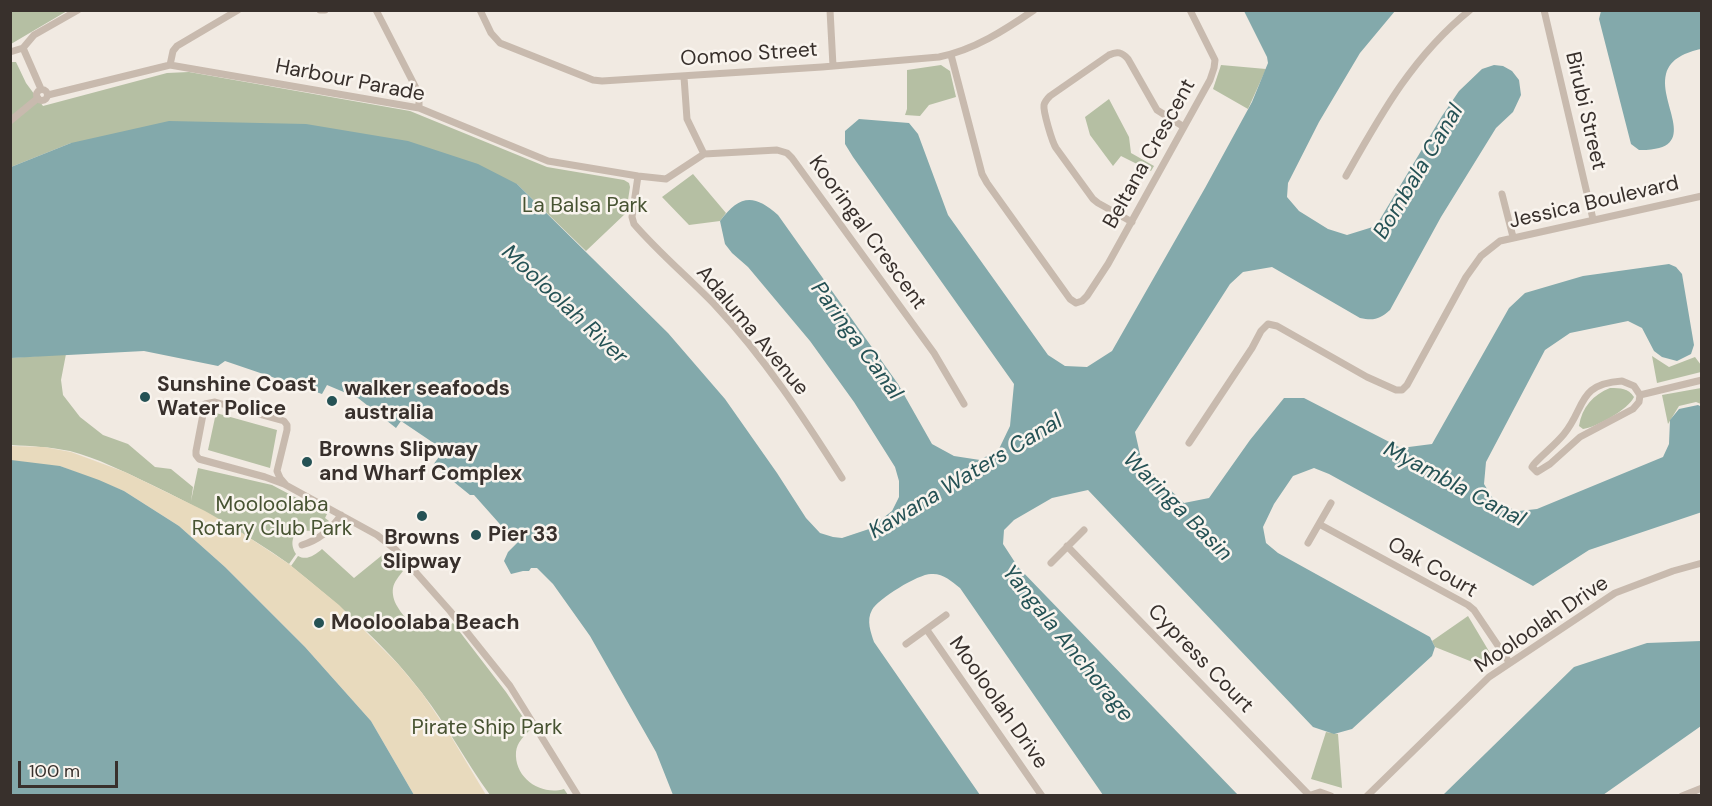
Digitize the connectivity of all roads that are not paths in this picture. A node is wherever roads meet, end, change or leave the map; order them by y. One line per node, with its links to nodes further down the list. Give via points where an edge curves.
1 (78, 10): 12 (street, via 34,35)
2 (238, 10): 15 (street, via 177,46)
3 (320, 10): 4 (street)
4 (325, 10)
5 (376, 10): 21 (street, via 416,88)
6 (480, 10): 17 (street, Oomoo Street, via 500,43 593,80)
7 (830, 10): 16 (street)
8 (1034, 10): 14 (street, Oomoo Street, via 990,38)
9 (1190, 10): 23 (street, Beltana Crescent, via 1215,60 1210,80)
10 (1470, 10): 26 (street, via 1411,69)
11 (1544, 10): 29 (street, Birubi Street)
12 (23, 48): 13 (street); 18 (street)
13 (10, 52)
14 (951, 55): 16 (street, Oomoo Street); 30 (street, Beltana Crescent, via 982,174 1070,299 1076,303 1087,296)
15 (170, 65): 19 (street, Harbour Parade); 21 (street, Harbour Parade)
16 (833, 66): 17 (street, Oomoo Street)
17 (684, 77): 24 (street, via 687,118)
18 (42, 89): 19 (street); 20 (street)
19 (48, 95): 20 (street, via 43,100)
20 (38, 98): 22 (street)
21 (419, 108): 25 (street, Harbour Parade, via 548,160)
22 (10, 122)
23 (1184, 127): 30 (street, Beltana Crescent); 30 (street, via 1157,110 1123,53 1109,55 1046,101 1044,109 1053,142 1092,199)
24 (704, 154): 25 (street, Harbour Parade, via 666,179); 34 (street, Kooringal Crescent, via 777,150 787,153 934,353)
25 (638, 176): 40 (street, Adaluma Avenue, via 634,224 716,306 768,369)
26 (1346, 176)
27 (1502, 194): 31 (street)
28 (1701, 196): 29 (street, Jessica Boulevard)
29 (1593, 219): 31 (street, Jessica Boulevard)
30 (1132, 222)
31 (1513, 237): 37 (street, Jessica Boulevard, via 1500,241 1481,256 1402,390 1367,377 1268,324)
32 (1701, 380): 33 (street)
33 (1640, 395): 35 (street, via 1634,386 1622,381 1603,383 1587,393); 36 (street, via 1639,402 1628,413)
34 (964, 404)
35 (1570, 426): 36 (street); 36 (street, via 1532,467 1540,471)
36 (1580, 437)
37 (1189, 443)
38 (277, 471): 39 (street); 39 (street, via 287,429 284,421 215,402 205,404 198,458); 41 (street)
39 (266, 477): 41 (street)
40 (842, 478)
41 (286, 485): 43 (street)
42 (1331, 502): 44 (street)
43 (341, 515): 47 (street, via 318,539); 56 (street, via 387,542 421,576 510,686)
44 (1319, 524): 46 (street); 54 (street, Oak Court, via 1468,605)
45 (1084, 530): 48 (street)
46 (1308, 543)
47 (302, 545)
48 (1067, 546): 49 (street); 58 (street, Cypress Court)
49 (1051, 563)
50 (1701, 563): 54 (street, Mooloolah Drive, via 1615,593)
51 (946, 615): 52 (street, Mooloolah Drive)
52 (927, 630): 53 (street, Mooloolah Drive); 57 (street, Mooloolah Drive)
53 (906, 644)
54 (1509, 662): 60 (street, Mooloolah Drive)
55 (1701, 788): 61 (street)
56 (578, 795)
57 (1042, 795)
58 (1308, 795): 59 (street)
59 (1330, 795)
60 (1367, 795)
61 (1682, 795)

